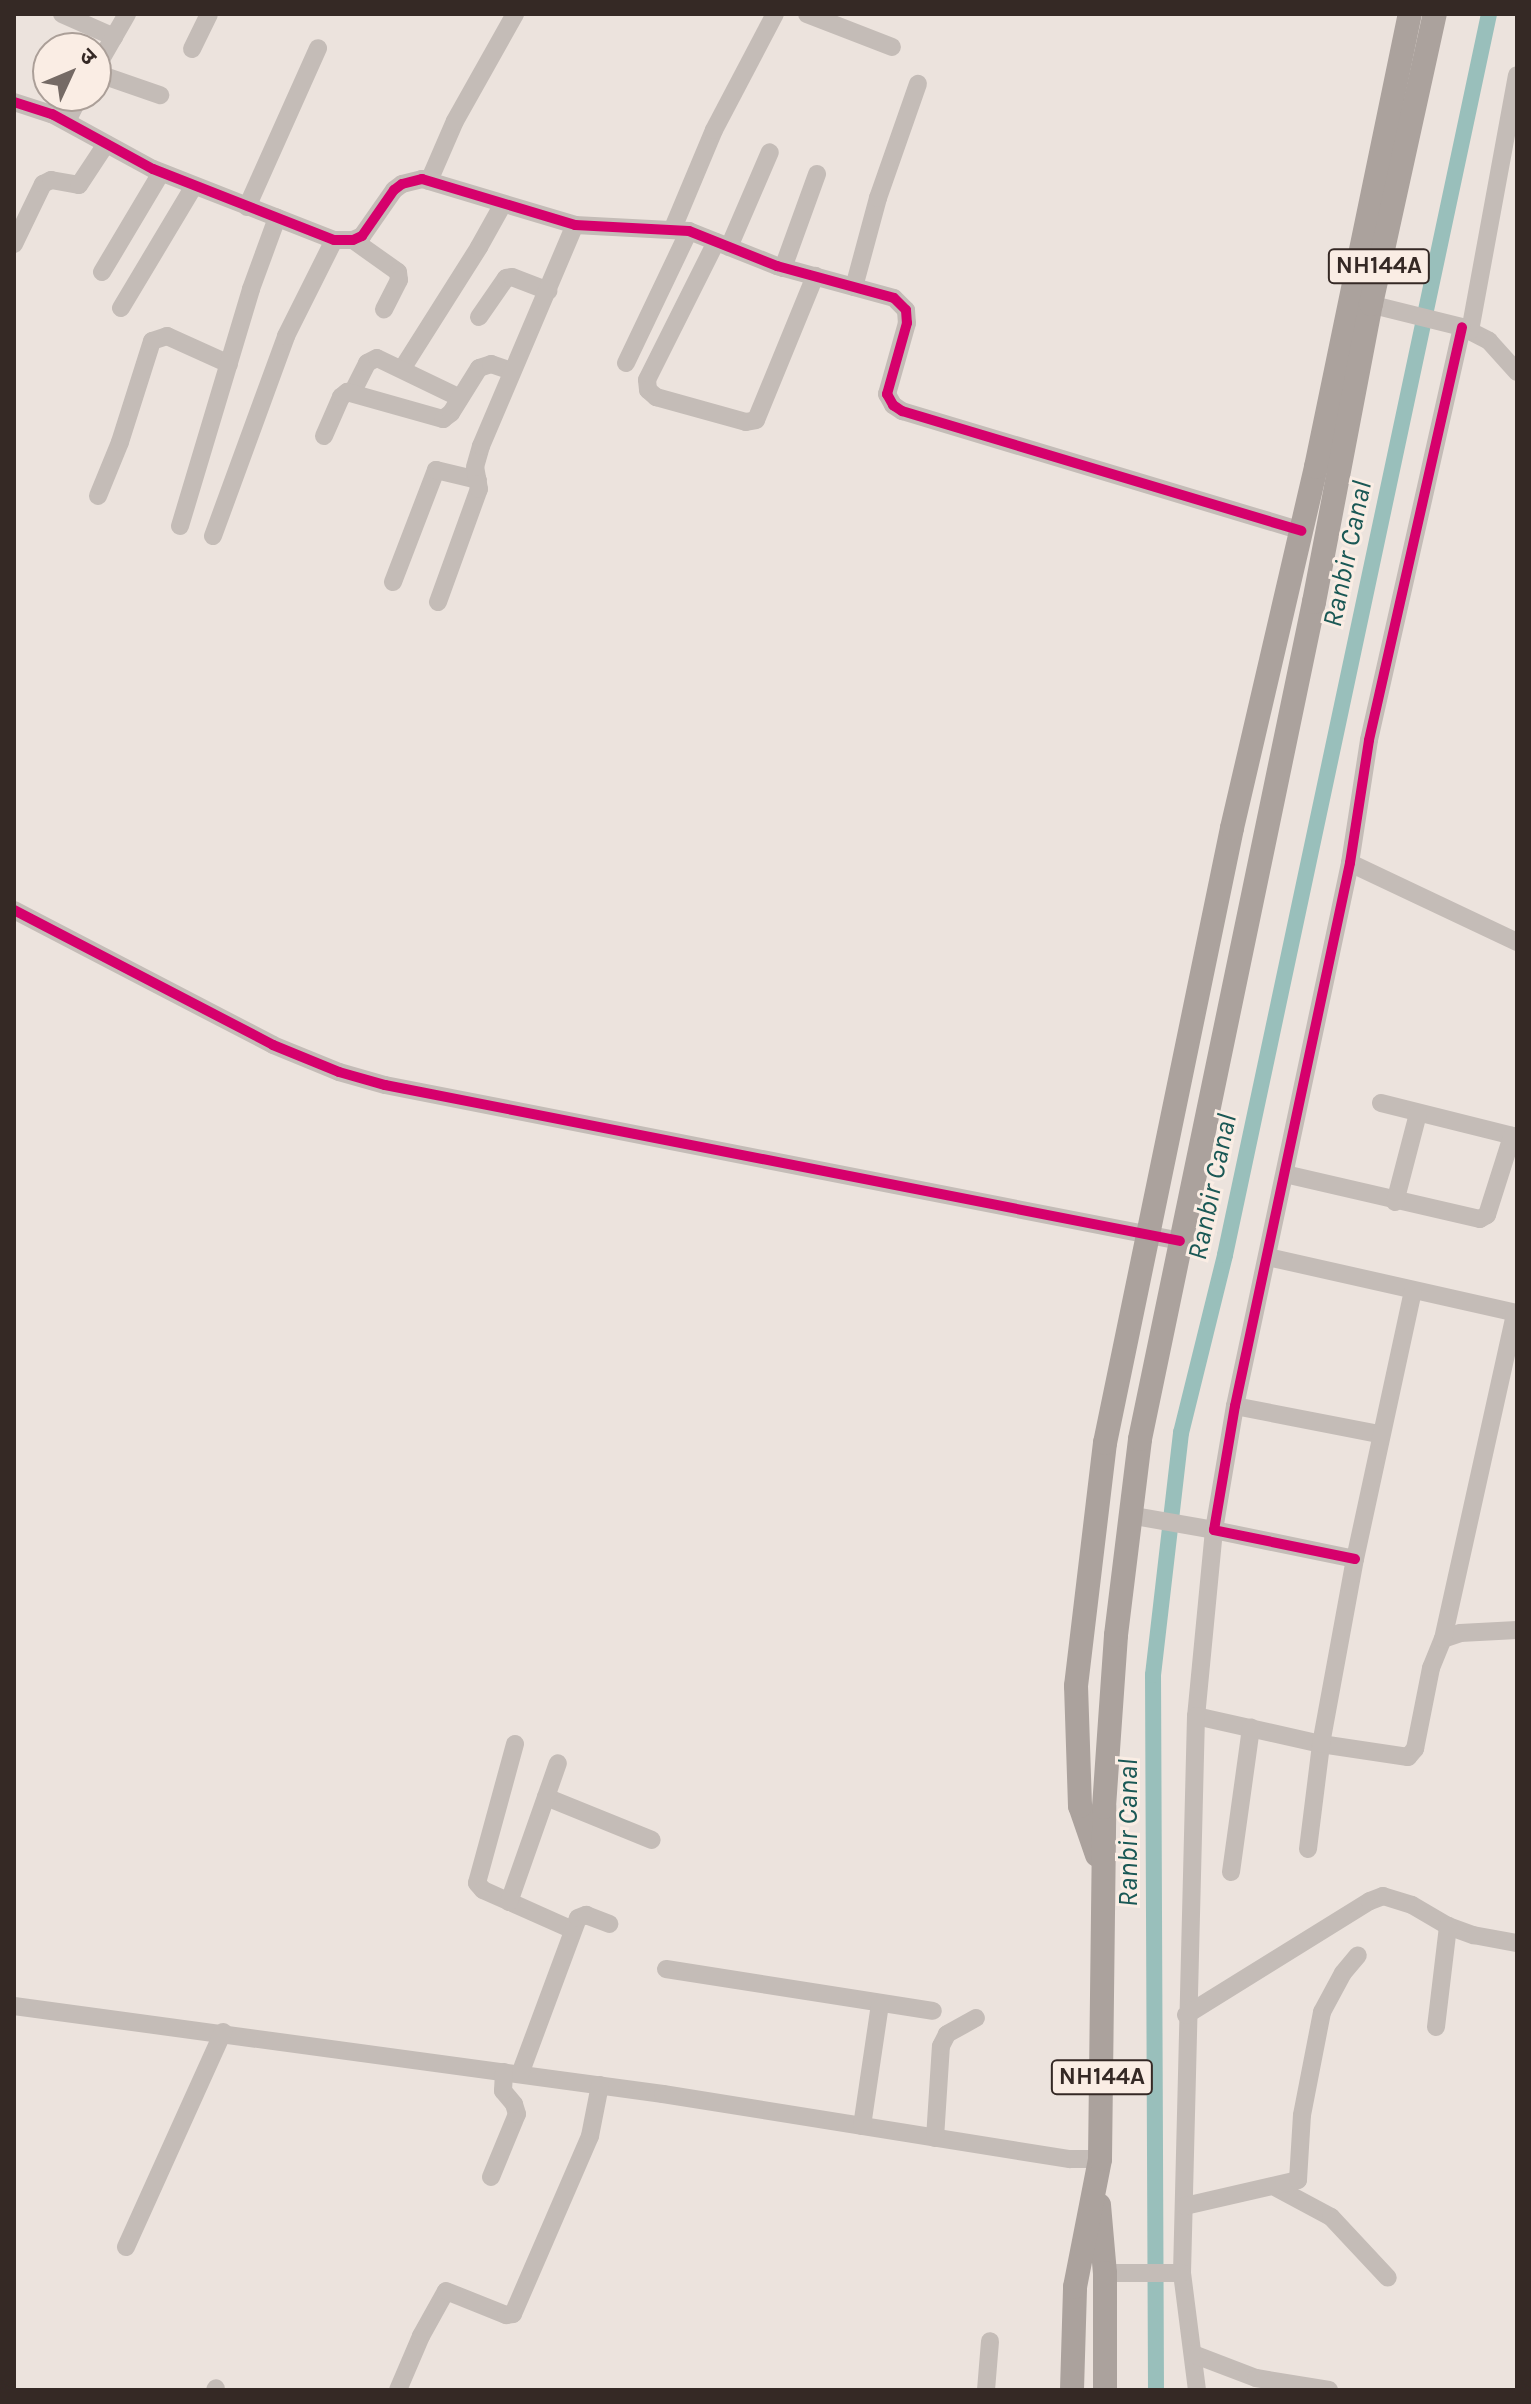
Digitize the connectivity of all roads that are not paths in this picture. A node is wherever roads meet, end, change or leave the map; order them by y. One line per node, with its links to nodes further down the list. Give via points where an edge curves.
1 (62, 14): 9 (street)
2 (127, 14): 9 (street)
3 (209, 14): 13 (street)
4 (515, 14): 25 (street, via 455,121)
5 (775, 14): 31 (street, via 714,130)
6 (807, 14): 11 (street)
7 (1410, 14): 40 (highway, NH144A)
8 (1435, 14): 40 (highway, NH144A)
9 (114, 37): 10 (street)
10 (112, 41)
11 (892, 47)
12 (318, 48): 28 (street)
13 (192, 49)
14 (1517, 75): 44 (street)
15 (112, 77): 17 (street)
16 (918, 84): 38 (street)
17 (160, 95)
18 (14, 102): 20 (street)
19 (72, 112): 20 (street)
20 (67, 121): 21 (street)
21 (106, 144): 23 (street); 33 (street, via 79,185 51,180 43,184)
22 (770, 152): 34 (street)
23 (161, 173): 26 (street); 36 (street)
24 (817, 174): 35 (street)
25 (429, 181): 27 (street); 32 (street, via 402,184 369,228)
26 (194, 186): 28 (street); 41 (street)
27 (503, 204): 30 (street); 47 (street)
28 (247, 207): 29 (street)
29 (277, 218): 32 (street); 46 (street)
30 (575, 225): 31 (street); 39 (street)
31 (681, 230): 34 (street); 45 (street)
32 (344, 240): 42 (street, via 398,272); 57 (street, via 286,336)
33 (14, 244)
34 (722, 244): 35 (street); 37 (street, via 647,380 656,397 746,422 756,420)
35 (783, 268): 37 (street)
36 (102, 272)
37 (815, 276): 38 (street)
38 (854, 287): 56 (street, via 894,298 906,310 887,394 902,411)
39 (548, 291): 43 (street, via 506,278); 48 (street)
40 (1360, 302): 44 (street); 56 (highway, NH144A); 69 (highway, NH144A, via 1314,602)
41 (121, 308)
42 (384, 309)
43 (479, 317)
44 (1466, 329): 49 (street, via 1489,341); 60 (street, via 1369,740)
45 (626, 363)
46 (229, 364): 54 (street, via 167,336 152,341); 55 (street)
47 (402, 369): 50 (street, via 370,360); 51 (street)
48 (511, 371): 51 (street, via 485,364); 53 (street, via 481,446 475,467)
49 (1517, 372)
50 (352, 393): 51 (street, via 438,419 447,417); 52 (street, via 341,397)
51 (460, 398)
52 (324, 436)
53 (478, 480): 58 (street, via 441,469 434,472); 59 (street)
54 (98, 496)
55 (180, 526)
56 (1301, 531): 68 (highway)
57 (213, 536)
58 (393, 582)
59 (438, 602)
60 (1350, 863): 62 (street); 66 (street)
61 (14, 910): 68 (street, via 273,1045 339,1072)
62 (1517, 942)
63 (1381, 1103): 64 (street)
64 (1418, 1114): 65 (street); 67 (street)
65 (1515, 1136): 67 (street, via 1484,1218)
66 (1285, 1174): 67 (street); 70 (street)
67 (1395, 1202)
68 (1147, 1234): 69 (street); 89 (highway, via 1105,1443 1076,1686 1080,1806)
69 (1180, 1241): 75 (highway, NH144A, via 1152,1370)
70 (1268, 1257): 71 (street); 73 (street)
71 (1413, 1291): 72 (street); 74 (street)
72 (1516, 1313): 79 (street)
73 (1235, 1406): 74 (street); 76 (street)
74 (1379, 1434): 77 (street)
75 (1140, 1518): 76 (street); 89 (highway, NH144A, via 1115,1650)
76 (1214, 1530): 77 (street); 80 (street)
77 (1355, 1559): 83 (street)
78 (1517, 1630): 79 (street)
79 (1443, 1639): 83 (street, via 1412,1753 1404,1758)
80 (1196, 1716): 81 (street); 100 (street)
81 (1251, 1727): 83 (street); 88 (street)
82 (515, 1744): 90 (street, via 476,1880 483,1890)
83 (1321, 1744): 87 (street)
84 (558, 1763): 85 (street)
85 (546, 1797): 86 (street); 90 (street)
86 (652, 1840)
87 (1308, 1849)
88 (1231, 1872)
89 (1102, 1877): 108 (highway, NH144A)
90 (509, 1902): 93 (street)
91 (609, 1924): 93 (street, via 583,1915)
92 (1448, 1926): 94 (street); 100 (street, via 1394,1898 1370,1901); 102 (street)
93 (573, 1930): 104 (street)
94 (1517, 1943)
95 (1358, 1955): 111 (street, via 1322,2012 1302,2115 1300,2177)
96 (666, 1969): 97 (street)
97 (880, 2004): 99 (street); 106 (street)
98 (14, 2006): 103 (street)
99 (933, 2011)
100 (1186, 2015): 112 (street)
101 (976, 2018): 107 (street, via 947,2034 941,2046)
102 (1436, 2027)
103 (223, 2032): 104 (street); 113 (street)
104 (507, 2080): 105 (street); 109 (street, via 517,2114)
105 (598, 2097): 106 (street); 119 (street, via 564,2202 513,2314 446,2291)
106 (862, 2126): 107 (street)
107 (935, 2138): 108 (street)
108 (1100, 2159): 110 (highway, NH144A)
109 (491, 2177)
110 (1097, 2186): 114 (highway, NH144A); 121 (highway, via 1075,2287)
111 (1275, 2187): 112 (street); 116 (street, via 1331,2217)
112 (1185, 2206): 115 (street)
113 (126, 2247)
114 (1105, 2273): 115 (street); 122 (highway, NH144A)
115 (1174, 2273): 118 (street)
116 (1388, 2278)
117 (990, 2341): 120 (street)
118 (1193, 2354): 123 (street); 124 (street, via 1256,2378)
119 (398, 2390)
120 (986, 2390)
121 (1072, 2390)
122 (1105, 2390)
123 (1197, 2390)
124 (1329, 2390)

